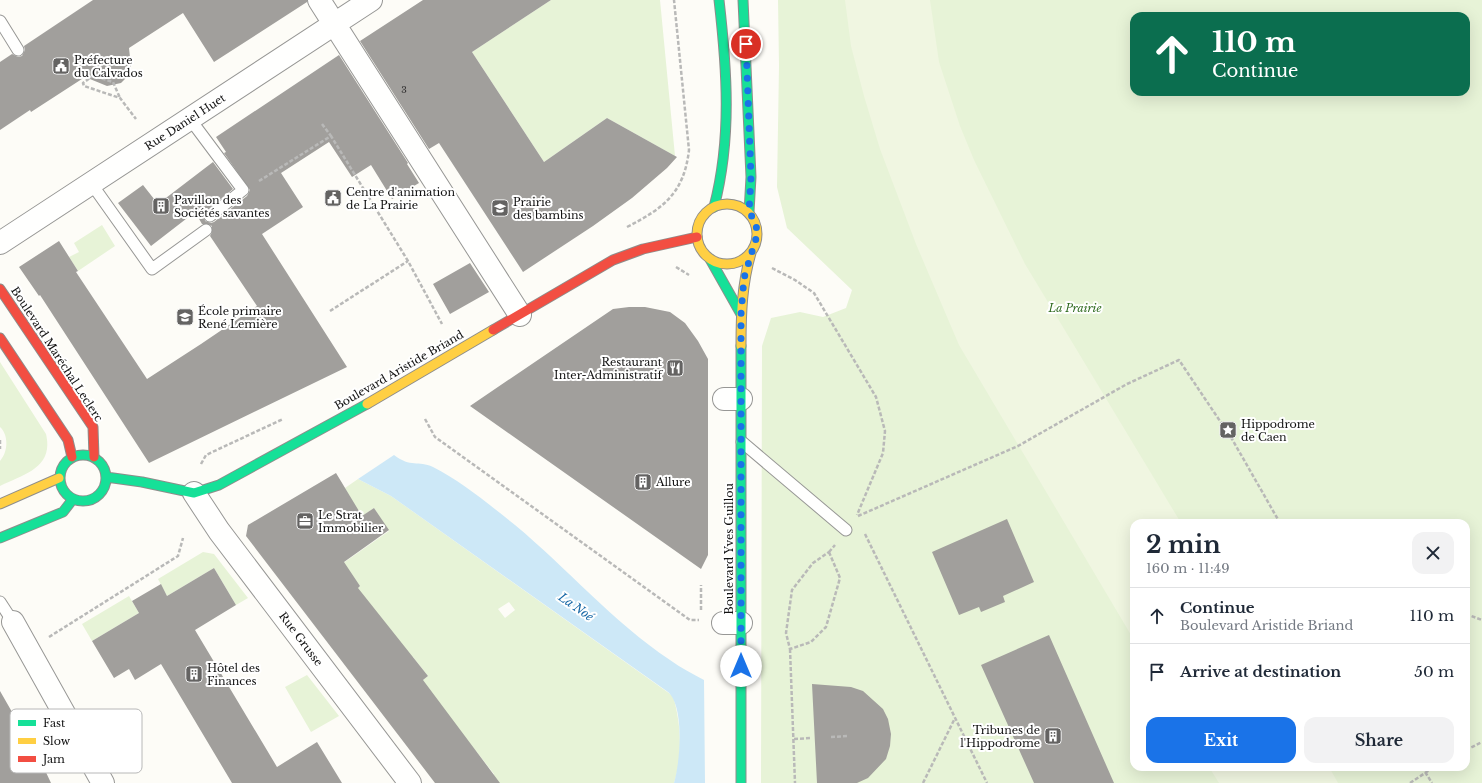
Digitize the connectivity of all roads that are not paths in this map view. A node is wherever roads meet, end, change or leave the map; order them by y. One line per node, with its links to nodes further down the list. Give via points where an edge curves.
1 (319, 0): 6 (street)
2 (371, 0): 6 (street, Rue Daniel Huet)
3 (719, 0): 10 (main road, via 726,54 727,150)
4 (743, 0): 11 (main road, via 751,177)
5 (0, 21): 7 (lane)
6 (335, 24): 8 (street, Rue Daniel Huet); 20 (street)
7 (18, 50)
8 (190, 119): 9 (street, Rue Daniel Huet); 12 (lane, via 243,190)
9 (91, 183): 13 (lane, via 152,269); 15 (street, Rue Daniel Huet)
10 (714, 207): 11 (main road, via 728,204); 14 (main road, via 703,216)
11 (749, 212): 16 (main road, via 758,232)
12 (210, 216)
13 (206, 230)
14 (697, 237): 17 (main road, via 701,250); 20 (main road, Boulevard Aristide Briand, via 643,249 613,260)
15 (0, 243)
16 (751, 253): 17 (main road, via 736,263 718,263); 19 (main road, Boulevard Yves Guillou, via 744,278)
17 (710, 259): 19 (main road)
18 (0, 289): 24 (main road, Boulevard Maréchal Leclerc, via 93,427)
19 (741, 314): 22 (main road, Boulevard Yves Guillou, via 733,399)
20 (520, 315): 27 (main road, Boulevard Aristide Briand, via 219,485)
21 (0, 338): 23 (main road, via 68,440)
22 (741, 442): 30 (lane); 36 (main road, Boulevard Yves Guillou, via 723,622)
23 (72, 457): 24 (main road, via 83,454); 26 (main road, via 65,462)
24 (94, 457): 25 (main road, via 105,469)
25 (106, 477): 27 (main road, Boulevard Aristide Briand); 28 (main road, via 105,485 96,497 88,500)
26 (59, 478): 28 (main road, via 63,491); 29 (main road)
27 (194, 493): 35 (street, Rue Grusse, via 219,531)
28 (73, 499): 31 (main road, via 63,512)
29 (0, 504)
30 (846, 530)
31 (0, 538)
32 (0, 602): 33 (lane)
33 (13, 622): 34 (street)
34 (58, 709)
35 (410, 783)
36 (741, 783)

